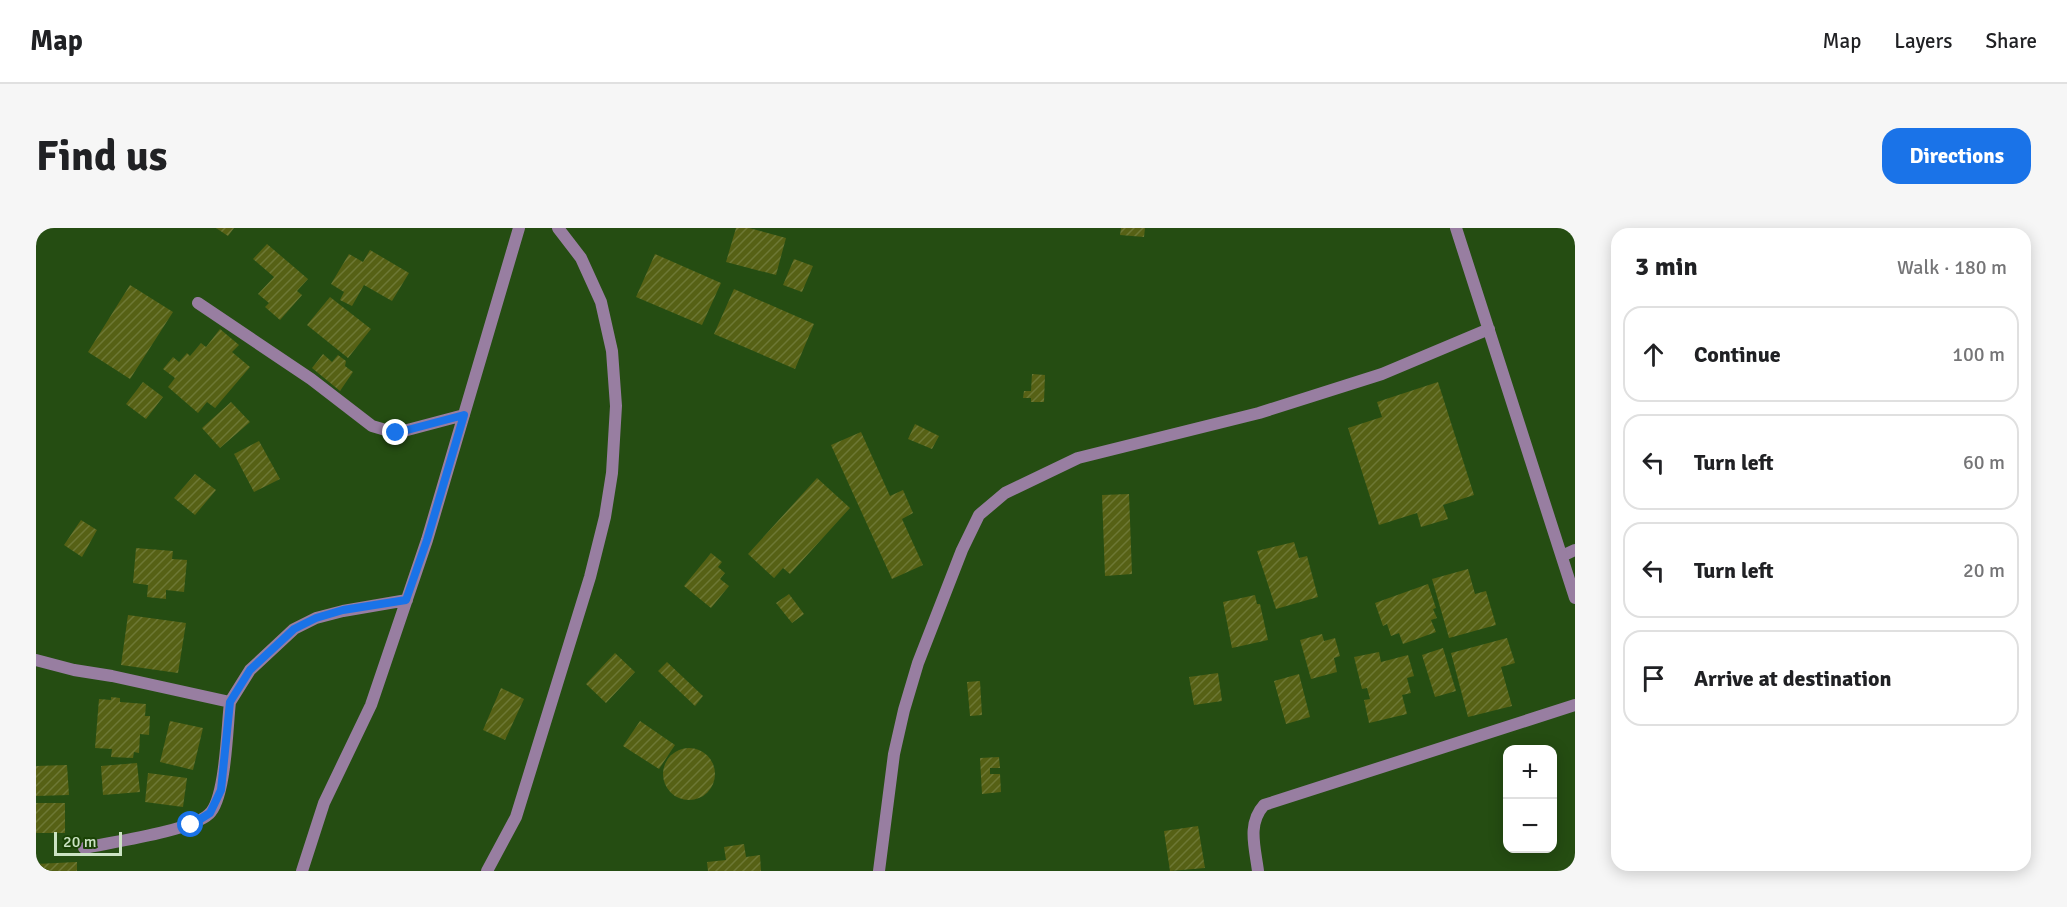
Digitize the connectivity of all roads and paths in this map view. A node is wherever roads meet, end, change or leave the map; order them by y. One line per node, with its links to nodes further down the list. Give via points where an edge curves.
1 (519, 228): 6 (street)
2 (558, 228): 16 (street, via 581,258 601,302 612,351 616,406 612,473 590,577 516,817)
3 (1456, 228): 5 (street)
4 (198, 303): 6 (street, via 372,426 396,433)
5 (1489, 329): 8 (street); 17 (street, via 1382,374 1259,413 1078,458 1005,493 979,515 918,663 904,710 894,754)
6 (464, 415): 10 (street)
7 (1575, 550): 8 (street)
8 (1562, 556): 9 (street)
9 (1575, 598)
10 (406, 600): 12 (street, via 343,610 294,629 250,670); 15 (street, via 371,705 324,803)
11 (36, 660): 12 (street)
12 (230, 702): 14 (street, via 221,790 210,813 191,825)
13 (1575, 705): 18 (street, via 1263,805 1252,827)
14 (84, 848)
15 (302, 871)
16 (487, 871)
17 (879, 871)
18 (1258, 871)

